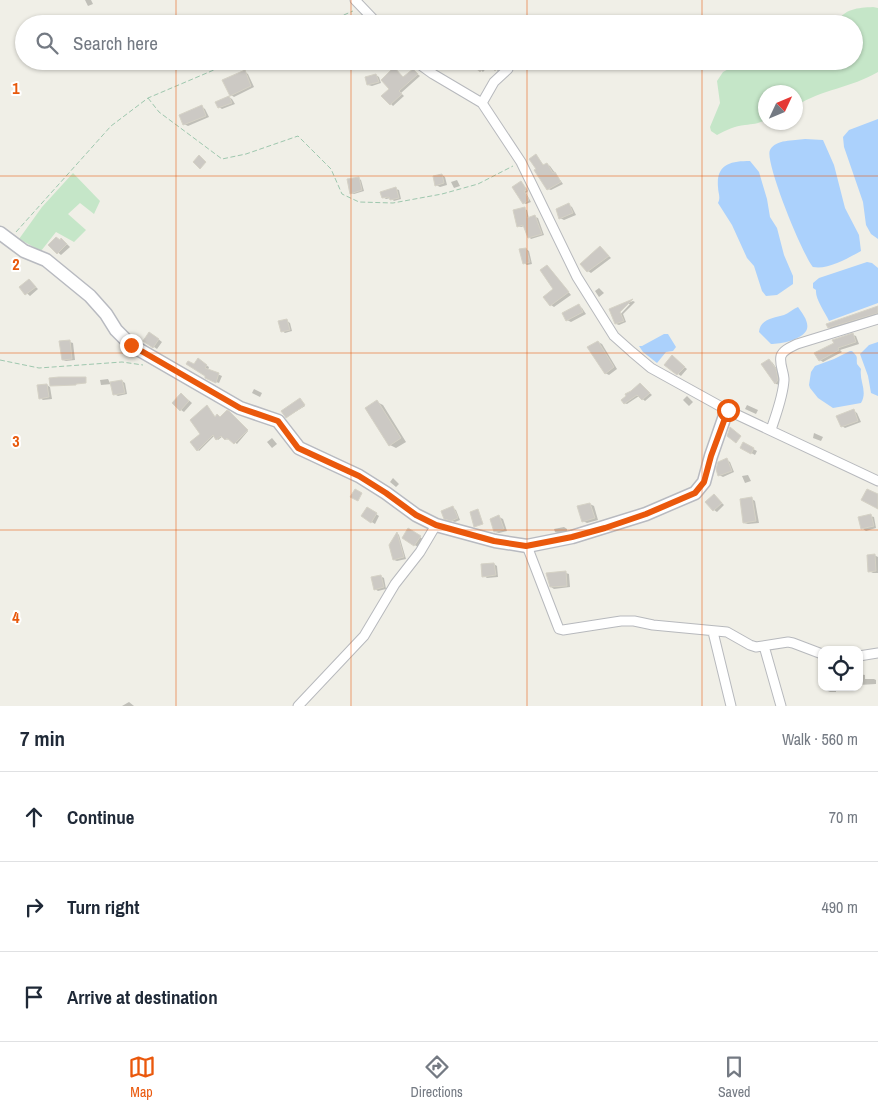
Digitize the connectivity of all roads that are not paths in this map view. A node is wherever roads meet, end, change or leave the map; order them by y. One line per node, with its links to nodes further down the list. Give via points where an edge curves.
1 (355, 0): 2 (street)
2 (370, 15)
3 (429, 70): 5 (street)
4 (507, 70): 5 (street, via 494,82)
5 (482, 104): 8 (street, via 521,162 578,278 614,336 652,368)
6 (4, 236): 11 (street, via 24,251 46,260 90,296 131,345 240,408 278,421 298,448 359,476)
7 (878, 319): 9 (street, via 784,351 781,356 783,387)
8 (728, 410): 9 (street); 12 (street, via 704,482 695,493 605,528)
9 (771, 430): 10 (street)
10 (878, 481)
11 (436, 525): 12 (street); 18 (street, via 364,636)
12 (526, 546): 13 (street, via 559,629 634,621)
13 (713, 632): 14 (street, via 727,632 750,646); 19 (street)
14 (764, 646): 15 (street, via 788,642); 20 (street)
15 (818, 652)
16 (878, 653): 17 (street)
17 (863, 655)
18 (298, 706)
19 (731, 706)
20 (781, 706)

